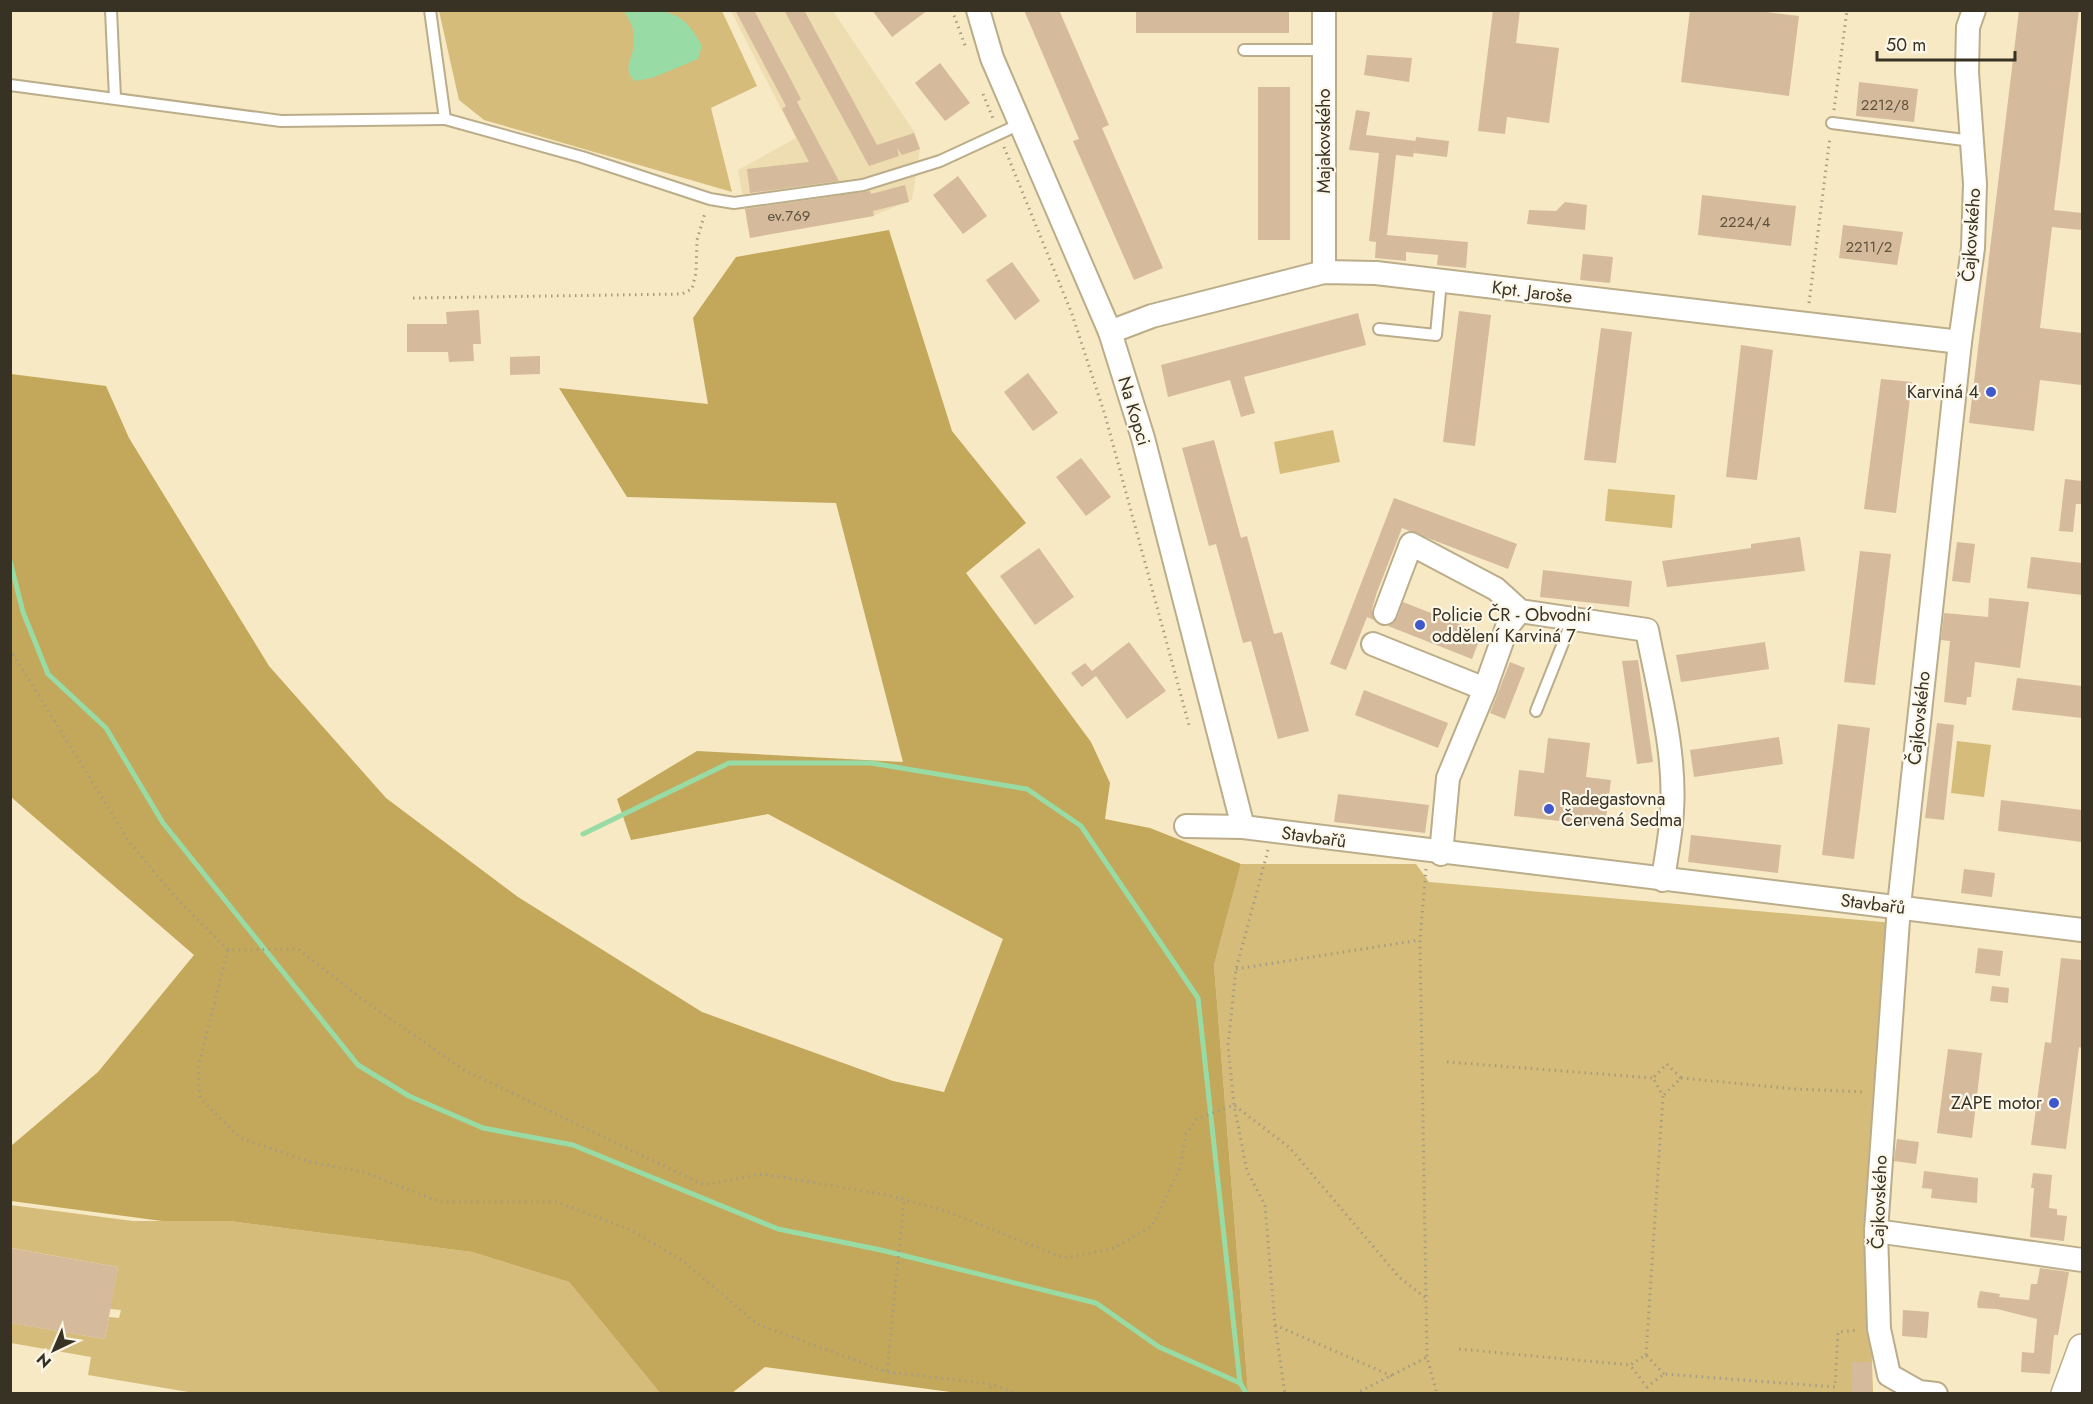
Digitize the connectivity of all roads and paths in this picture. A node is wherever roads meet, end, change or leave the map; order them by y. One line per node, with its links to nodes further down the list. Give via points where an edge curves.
1 (111, 10): 13 (lane)
2 (430, 10): 14 (lane)
3 (952, 10): 10 (path)
4 (978, 10): 16 (street, Na Kopci, via 992,58)
5 (1324, 10): 9 (street, Majakovského)
6 (1847, 10): 15 (path)
7 (1974, 10): 18 (street, Čajkovského, via 1968,27 1967,72)
8 (1244, 50): 9 (lane)
9 (1324, 50): 20 (street, Majakovského)
10 (969, 55)
11 (10, 85): 13 (lane)
12 (981, 89): 17 (path)
13 (115, 98): 14 (lane, via 281,121)
14 (445, 119): 19 (lane, via 582,157)
15 (1832, 123): 18 (lane); 23 (path)
16 (1020, 124): 17 (lane); 25 (street, Na Kopci)
17 (998, 134): 19 (lane, via 940,161 863,185 734,203); 34 (path, via 1072,314 1101,404)
18 (1972, 141): 26 (street, Čajkovského, via 1973,248)
19 (710, 199): 22 (path, via 697,240 692,289 682,294)
20 (1324, 272): 21 (street, Kpt. Jaroše); 25 (street, Kpt. Jaroše, via 1152,316)
21 (1441, 281): 23 (street, Kpt. Jaroše); 24 (lane, via 1436,334)
22 (413, 298)
23 (1806, 324): 26 (street, Kpt. Jaroše)
24 (1379, 329)
25 (1110, 332): 36 (street, Na Kopci, via 1143,438)
26 (1960, 342): 40 (street, Čajkovského)
27 (1520, 611): 28 (street, via 1496,589 1411,544); 29 (street); 32 (street, via 1507,627)
28 (1384, 613)
29 (1573, 618): 33 (lane); 39 (street, via 1647,630 1670,777 1672,810)
30 (1373, 644): 32 (street)
31 (10, 649): 43 (path, via 130,843 176,898)
32 (1485, 689): 38 (street, via 1448,778)
33 (1536, 711)
34 (1189, 725)
35 (1186, 826): 36 (street, Stavbařů)
36 (1243, 827): 37 (street, Stavbařů)
37 (1273, 831): 38 (street, Stavbařů); 44 (path)
38 (1434, 853): 39 (street, Stavbařů); 42 (path)
39 (1663, 880): 40 (street, Stavbařů)
40 (1899, 906): 41 (street, Stavbařů); 48 (street, Čajkovského)
41 (2082, 930)
42 (1420, 940): 44 (path); 54 (path)
43 (228, 950): 51 (path, via 298,950 464,1070 704,1185 763,1174); 62 (path, via 198,1068 200,1098 240,1138 310,1162 364,1172 440,1202 557,1202 631,1230 683,1261 757,1323)
44 (1236, 969): 50 (path, via 1228,1046)
45 (1448, 1062): 46 (path)
46 (1653, 1078): 47 (path, via 1667,1064); 49 (path)
47 (1681, 1078): 48 (path, via 1795,1089); 49 (path)
48 (1885, 1092): 52 (street, Čajkovského)
49 (1663, 1096): 59 (path)
50 (1234, 1105): 51 (path, via 1197,1119 1186,1134 1180,1168 1152,1226 1112,1249 1064,1258 946,1211); 54 (path, via 1290,1148 1398,1276); 55 (path, via 1247,1171 1265,1204)
51 (904, 1200): 62 (path)
52 (1876, 1231): 53 (street); 56 (street, Čajkovského)
53 (2082, 1260)
54 (1427, 1299): 60 (path)
55 (1275, 1325): 64 (path); 69 (path)
56 (1879, 1329): 63 (path, via 1838,1332 1835,1387); 73 (street, Čajkovského, via 1889,1375 1919,1392)
57 (2082, 1348): 74 (street)
58 (1459, 1349): 61 (path)
59 (1646, 1355): 61 (path); 63 (path)
60 (1427, 1358): 64 (path); 71 (path)
61 (1630, 1365): 66 (path)
62 (887, 1371): 65 (path)
63 (1664, 1374): 66 (path)
64 (1392, 1376): 70 (path)
65 (992, 1384): 67 (path); 68 (path)
66 (1647, 1387): 72 (path)
67 (990, 1394)
68 (1020, 1394)
69 (1285, 1394)
70 (1355, 1394)
71 (1437, 1394)
72 (1647, 1394)
73 (1936, 1394)
74 (2065, 1394)

